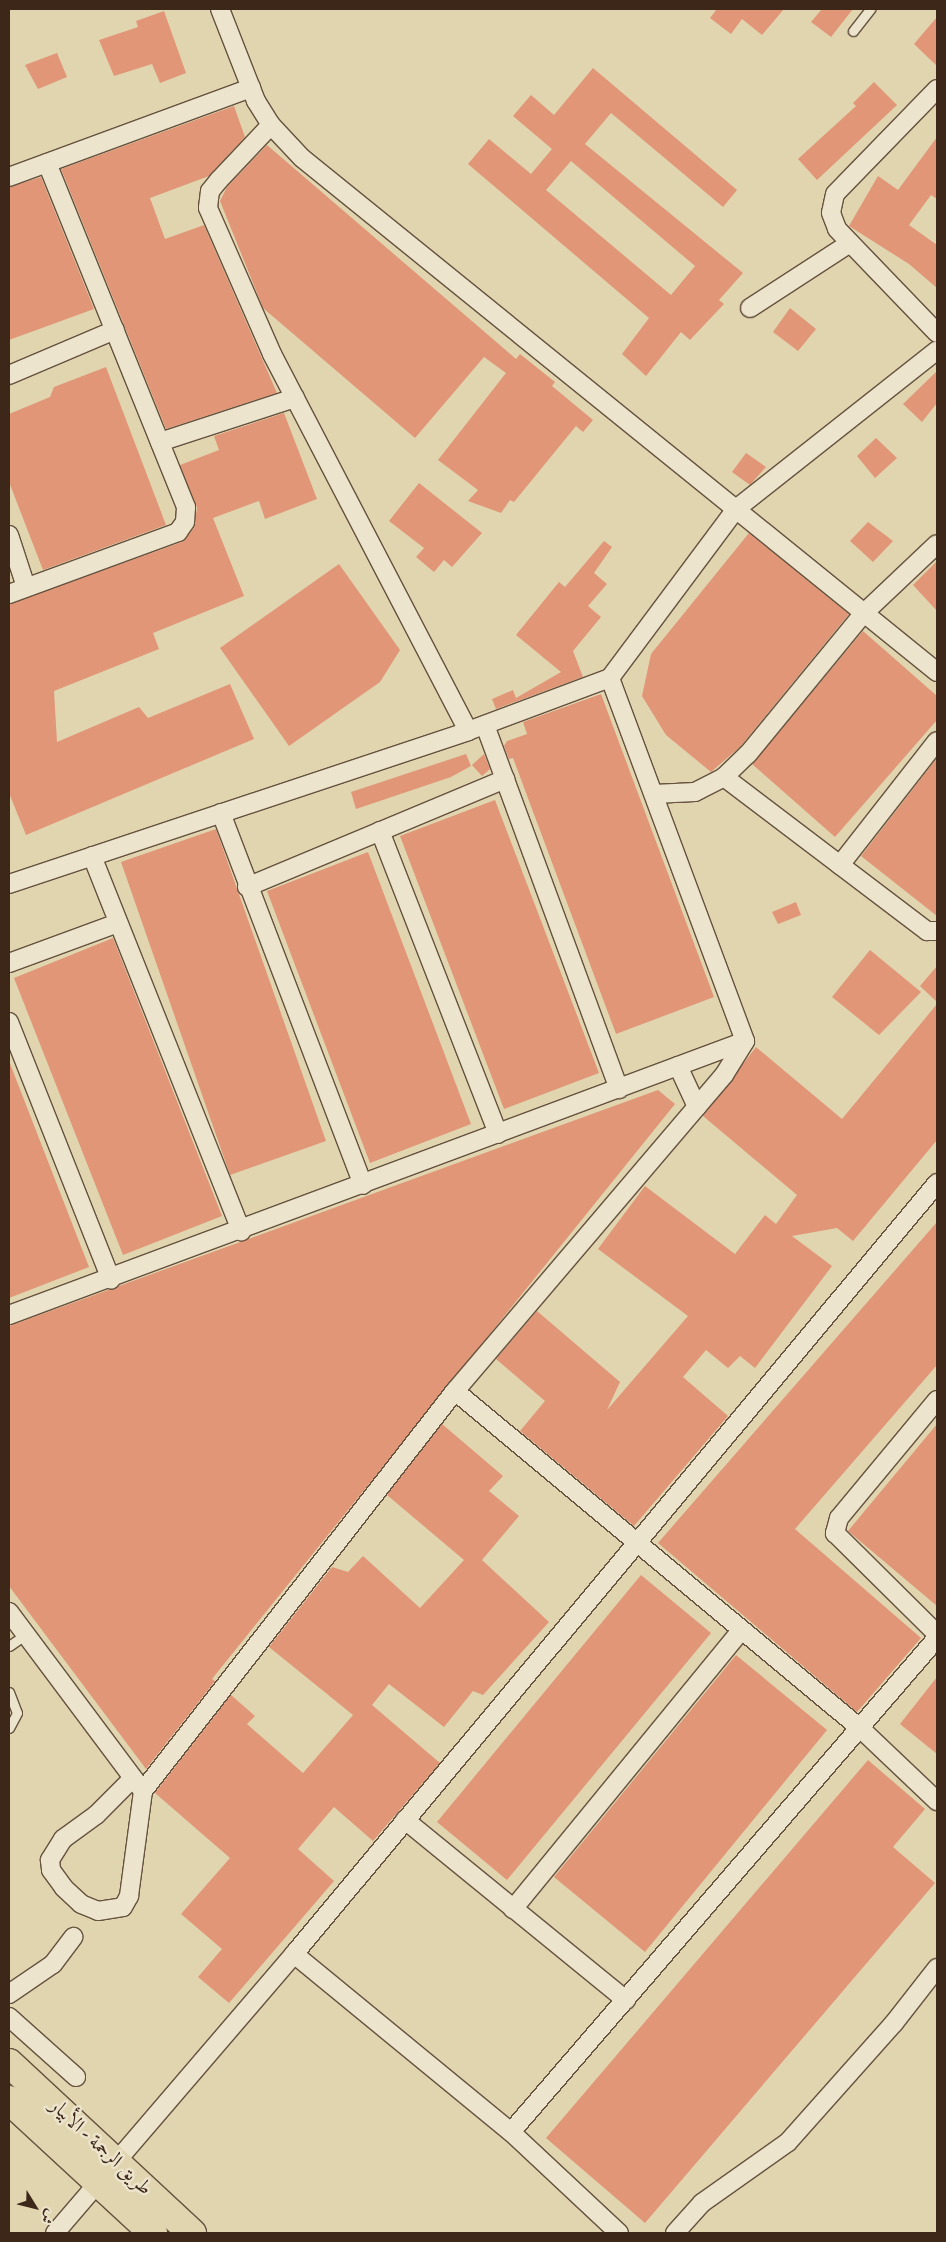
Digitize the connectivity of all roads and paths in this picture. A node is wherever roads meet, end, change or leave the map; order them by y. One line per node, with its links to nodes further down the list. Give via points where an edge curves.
1 (220, 9): 4 (street)
2 (870, 9): 3 (lane)
3 (853, 31)
4 (251, 88): 6 (street); 7 (street)
5 (936, 94): 9 (street, via 835,194 831,213 837,229)
6 (271, 126): 15 (street, via 210,191 208,208); 17 (street, via 302,158)
7 (47, 163): 8 (street); 11 (street)
8 (9, 177)
9 (850, 243): 10 (street); 12 (street)
10 (750, 308)
11 (115, 330): 14 (street); 16 (street)
12 (937, 333)
13 (937, 350): 17 (street)
14 (9, 374)
15 (295, 398): 16 (street); 26 (street)
16 (160, 442): 20 (street, via 186,507 185,522 178,532)
17 (736, 509): 22 (street); 24 (street)
18 (9, 535): 20 (street)
19 (937, 544): 22 (street)
20 (26, 588): 21 (street)
21 (9, 594)
22 (864, 613): 23 (street); 28 (street, via 748,754)
23 (937, 672)
24 (610, 678): 25 (street); 30 (street)
25 (485, 725): 26 (street); 29 (street)
26 (468, 732): 31 (street)
27 (937, 741): 34 (street)
28 (724, 777): 30 (street, via 695,792); 34 (street)
29 (505, 779): 32 (street); 43 (street)
30 (654, 794): 41 (street)
31 (222, 813): 33 (street); 36 (street)
32 (380, 831): 36 (street); 45 (street)
33 (92, 856): 35 (street); 37 (street)
34 (840, 865): 38 (street, via 927,931)
35 (9, 883)
36 (247, 887): 47 (street)
37 (118, 923): 39 (street); 48 (street)
38 (937, 931)
39 (9, 963)
40 (9, 1022): 49 (street)
41 (744, 1041): 42 (street); 44 (street, via 724,1075)
42 (678, 1066): 43 (street); 44 (street)
43 (619, 1088): 45 (street)
44 (697, 1107): 51 (street)
45 (498, 1134): 47 (street)
46 (937, 1183): 53 (street)
47 (363, 1185): 48 (street)
48 (241, 1231): 49 (street)
49 (111, 1280): 50 (street)
50 (9, 1316)
51 (455, 1391): 53 (street); 63 (street)
52 (937, 1400): 57 (street, via 839,1518 835,1533)
53 (636, 1542): 55 (street); 65 (street)
54 (9, 1612): 56 (street)
55 (741, 1630): 62 (street); 66 (street)
56 (26, 1634): 59 (lane); 63 (street)
57 (937, 1634)
58 (937, 1638): 62 (street)
59 (9, 1646)
60 (9, 1692): 61 (lane, via 17,1713)
61 (9, 1728)
62 (861, 1730): 64 (street); 71 (street)
63 (138, 1784): 63 (street, via 129,1896 123,1907 98,1911 81,1904 51,1870 50,1860 63,1839)
64 (937, 1801)
65 (405, 1820): 66 (street); 68 (street)
66 (513, 1909): 71 (street)
67 (73, 1937): 70 (street, via 53,1964)
68 (294, 1954): 76 (street); 77 (street)
69 (937, 1968): 83 (street, via 894,2024 788,2142 702,2203)
70 (9, 1994)
71 (626, 2000): 76 (street)
72 (9, 2017): 74 (street)
73 (9, 2063): 77 (highway, طريق الرجمة - الأبيار)
74 (76, 2077)
75 (9, 2100): 78 (highway, طريق الرجمة - الأبيار)
76 (511, 2132): 82 (street)
77 (116, 2163): 78 (street); 81 (highway, طريق الرجمة - الأبيار)
78 (99, 2183): 79 (street); 80 (highway, طريق الرجمة - الأبيار)
79 (55, 2233)
80 (152, 2233)
81 (192, 2233)
82 (619, 2233)
83 (675, 2233)

